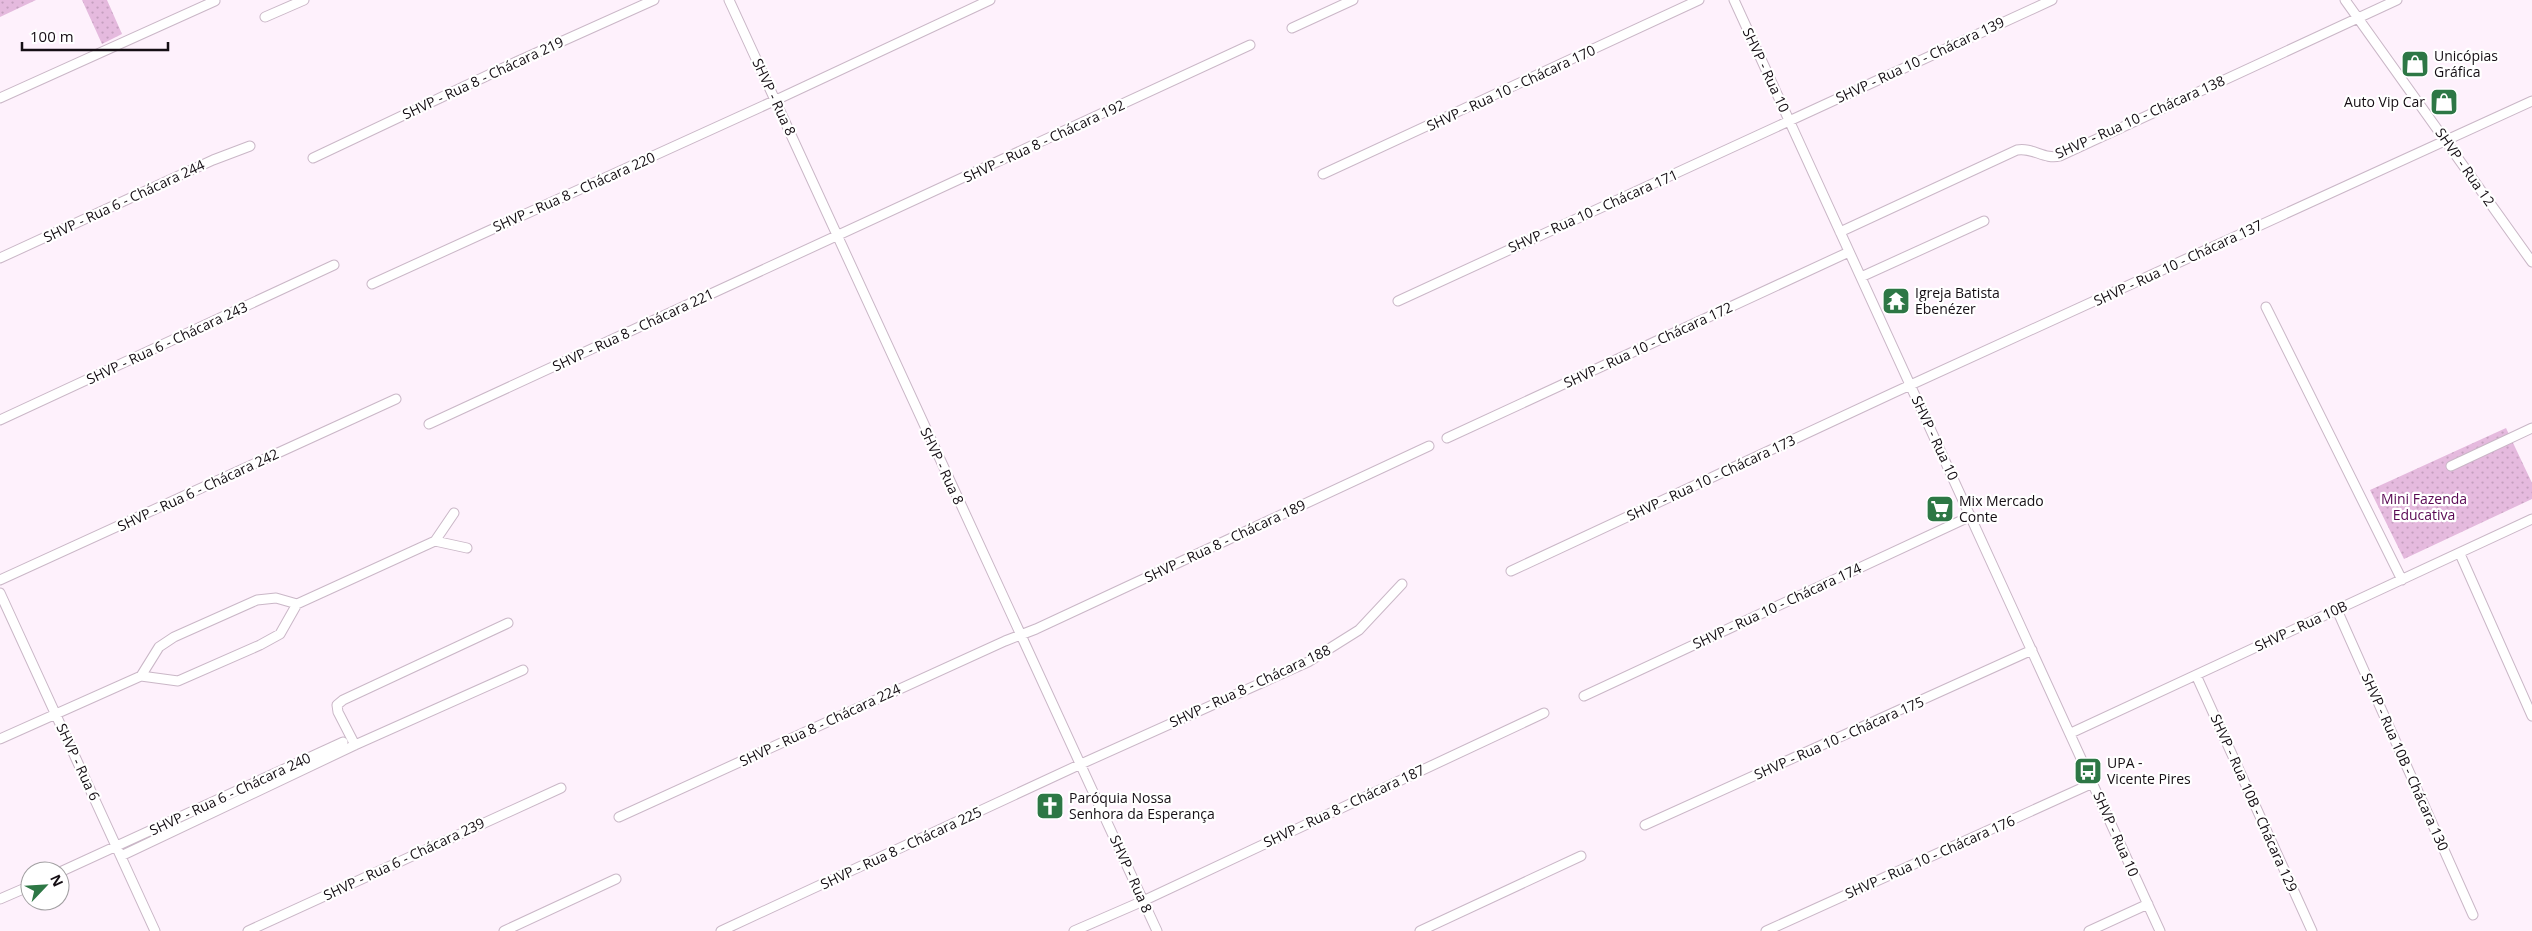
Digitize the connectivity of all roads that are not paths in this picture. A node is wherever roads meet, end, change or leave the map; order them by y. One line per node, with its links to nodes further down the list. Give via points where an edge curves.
1 (304, 0): 12 (street)
2 (654, 0): 22 (street, SHVP - Rua 8 - Chácara 219)
3 (729, 0): 17 (street, SHVP - Rua 8)
4 (990, 0): 17 (street, SHVP - Rua 8 - Chácara 220)
5 (1353, 0): 14 (street)
6 (1699, 0): 23 (street, SHVP - Rua 10 - Chácara 170)
7 (1734, 0): 19 (street, SHVP - Rua 10)
8 (2052, 0): 19 (street, SHVP - Rua 10 - Chácara 139)
9 (2345, 0): 13 (street, SHVP - Rua 12)
10 (2397, 0): 13 (street, SHVP - Rua 10 - Chácara 138)
11 (215, 1): 16 (street)
12 (265, 17)
13 (2357, 18): 20 (street, SHVP - Rua 12); 25 (street, SHVP - Rua 10 - Chácara 138, via 2060,156 2048,157 2027,149 2017,150)
14 (1292, 28)
15 (1250, 45): 26 (street, SHVP - Rua 8 - Chácara 192)
16 (0, 98)
17 (776, 100): 26 (street, SHVP - Rua 8); 32 (street, SHVP - Rua 8 - Chácara 220)
18 (2532, 101): 20 (street, SHVP - Rua 10 - Chácara 137)
19 (1789, 122): 25 (street, SHVP - Rua 10); 33 (street, SHVP - Rua 10 - Chácara 171)
20 (2447, 141): 29 (street, SHVP - Rua 12); 35 (street, SHVP - Rua 10 - Chácara 137)
21 (250, 146): 28 (street, SHVP - Rua 6 - Chácara 244)
22 (313, 158)
23 (1323, 174)
24 (1984, 221): 31 (street)
25 (1840, 232): 27 (street, SHVP - Rua 10)
26 (838, 237): 38 (street, SHVP - Rua 8 - Chácara 221); 57 (street, SHVP - Rua 8)
27 (1849, 252): 31 (street, SHVP - Rua 10); 40 (street, SHVP - Rua 10 - Chácara 172)
28 (0, 258)
29 (2532, 262)
30 (334, 264): 37 (street, SHVP - Rua 6 - Chácara 243)
31 (1860, 277): 35 (street, SHVP - Rua 10)
32 (372, 284)
33 (1398, 301)
34 (2266, 307): 51 (street)
35 (1910, 385): 44 (street, SHVP - Rua 10); 49 (street, SHVP - Rua 10 - Chácara 173)
36 (396, 399): 50 (street, SHVP - Rua 6 - Chácara 242)
37 (0, 420)
38 (429, 424)
39 (2532, 428): 42 (street)
40 (1447, 438)
41 (1429, 446): 57 (street, SHVP - Rua 8 - Chácara 189)
42 (2451, 466)
43 (454, 513): 46 (street)
44 (1971, 516): 58 (street, SHVP - Rua 10); 62 (street, SHVP - Rua 10 - Chácara 174)
45 (2532, 519): 48 (street, SHVP - Rua 10B)
46 (435, 541): 47 (street); 54 (street)
47 (467, 548)
48 (2460, 554): 51 (street, SHVP - Rua 10B); 65 (street)
49 (1511, 571)
50 (0, 580)
51 (2402, 580): 55 (street, SHVP - Rua 10B)
52 (1402, 584): 70 (street, SHVP - Rua 8 - Chácara 188, via 1359,630 1342,643 1273,679)
53 (0, 593): 64 (street, SHVP - Rua 6)
54 (297, 604): 61 (street, via 276,598 257,600 174,637 159,647); 61 (street, via 280,634 260,645 178,681)
55 (2337, 610): 60 (street, SHVP - Rua 10B); 84 (street, SHVP - Rua 10B - Chácara 130)
56 (508, 622): 69 (street, via 337,705)
57 (1021, 634): 70 (street, SHVP - Rua 8); 73 (street, SHVP - Rua 8 - Chácara 224)
58 (2032, 650): 66 (street, SHVP - Rua 10); 74 (street, SHVP - Rua 10 - Chácara 175)
59 (524, 670): 69 (street)
60 (2196, 675): 66 (street, SHVP - Rua 10B); 95 (street, SHVP - Rua 10B - Chácara 129)
61 (141, 676): 64 (street)
62 (1584, 696)
63 (1544, 713): 82 (street, SHVP - Rua 8 - Chácara 187)
64 (56, 715): 67 (street); 75 (street, SHVP - Rua 6)
65 (2532, 716)
66 (2070, 733): 71 (street, SHVP - Rua 10)
67 (0, 740)
68 (343, 742): 75 (street, SHVP - Rua 6 - Chácara 240)
69 (356, 745): 76 (street)
70 (1081, 764): 82 (street, SHVP - Rua 8); 88 (street, SHVP - Rua 8 - Chácara 225)
71 (2093, 783): 83 (street, SHVP - Rua 10); 92 (street, SHVP - Rua 10 - Chácara 176)
72 (561, 788): 86 (street, SHVP - Rua 6 - Chácara 239)
73 (619, 817)
74 (1645, 825)
75 (117, 847): 76 (street, SHVP - Rua 6); 78 (street, SHVP - Rua 6 - Chácara 240)
76 (121, 856): 85 (street, SHVP - Rua 6)
77 (1581, 856): 91 (street)
78 (70, 868)
79 (616, 879): 87 (street)
80 (20, 890): 81 (street)
81 (0, 899)
82 (1143, 901): 89 (street, SHVP - Rua 8 - Chácara 187); 90 (street, SHVP - Rua 8)
83 (2148, 904): 93 (street); 94 (street, SHVP - Rua 10)
84 (2472, 915)
85 (155, 931)
86 (248, 931)
87 (504, 931)
88 (721, 931)
89 (1074, 931)
90 (1157, 931)
91 (1420, 931)
92 (1766, 931)
93 (2089, 931)
94 (2160, 931)
95 (2312, 931)

